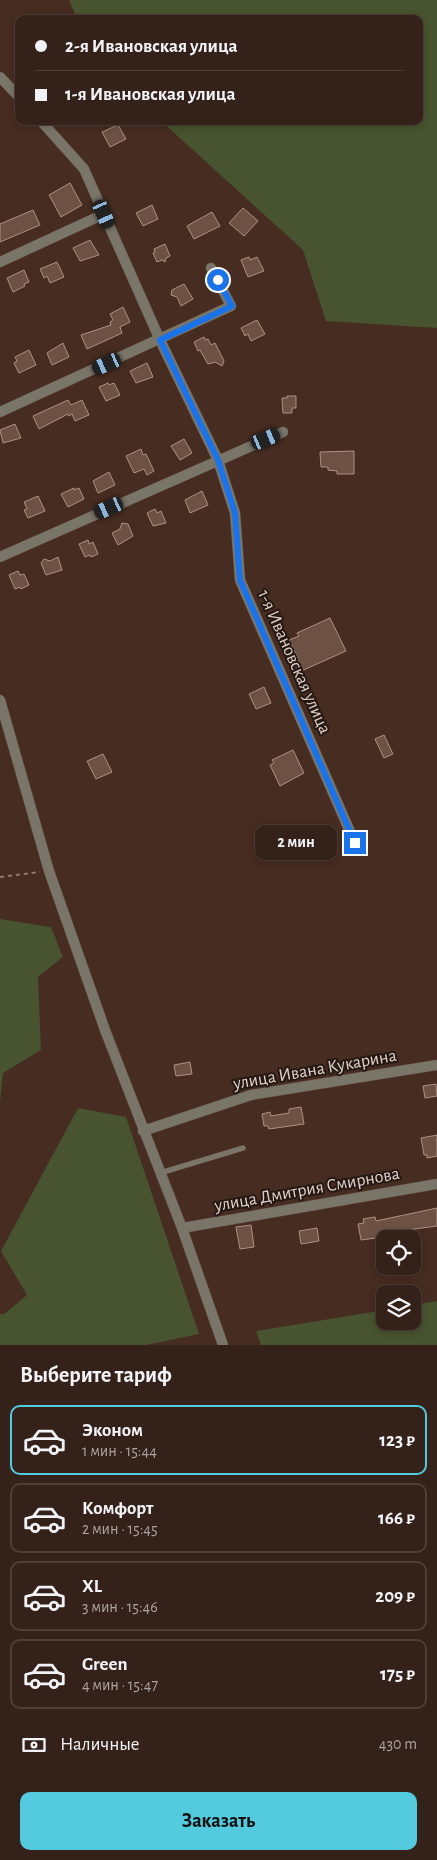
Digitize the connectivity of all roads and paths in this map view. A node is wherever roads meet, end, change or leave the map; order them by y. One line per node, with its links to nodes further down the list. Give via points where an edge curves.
1 (0, 76): 2 (street)
2 (15, 93)
3 (45, 125): 4 (street, 1-я Ивановская улица, via 84,169)
4 (104, 214): 5 (street); 7 (street, 1-я Ивановская улица)
5 (0, 262)
6 (211, 268): 7 (street, via 232,306)
7 (160, 340): 8 (street); 10 (street, 1-я Ивановская улица)
8 (0, 412)
9 (283, 432): 10 (street)
10 (218, 460): 11 (street); 13 (street, 1-я Ивановская улица, via 235,513 240,580)
11 (0, 557)
12 (0, 700): 14 (street)
13 (355, 843)
14 (49, 871): 15 (path); 17 (street)
15 (0, 877)
16 (437, 1065): 17 (street, улица Ивана Кукарина, via 251,1095)
17 (144, 1131): 19 (street)
18 (243, 1148): 19 (lane)
19 (159, 1173): 21 (street)
20 (437, 1184): 21 (street, улица Дмитрия Смирнова)
21 (182, 1228): 22 (street)
22 (223, 1345)

